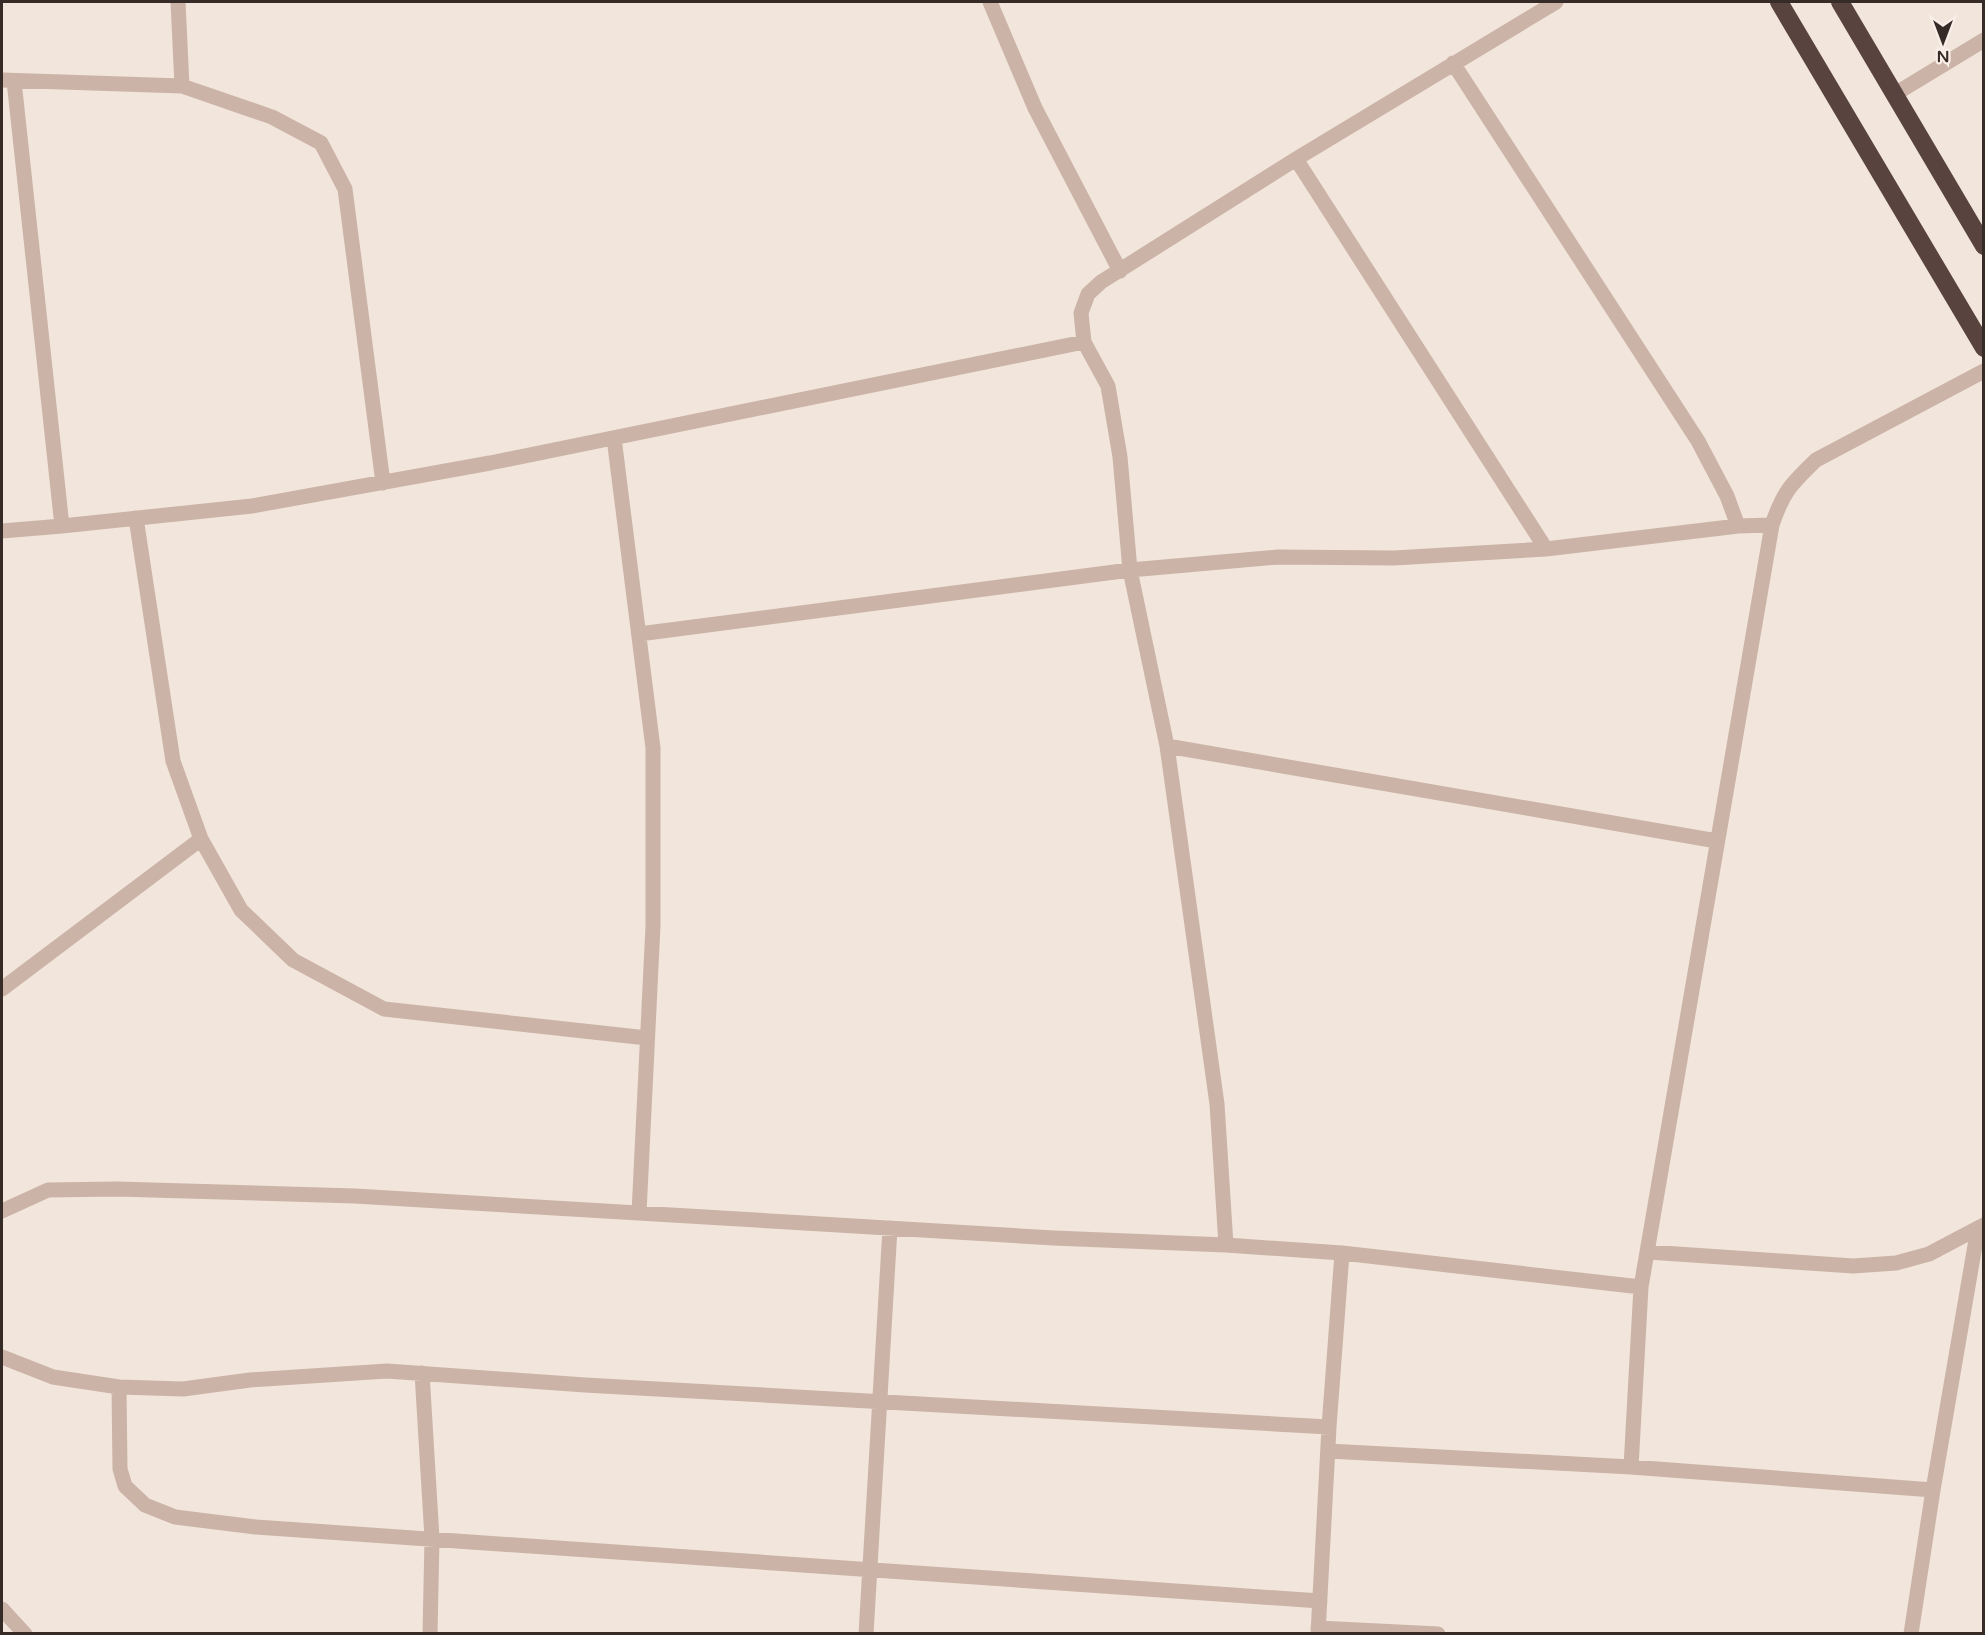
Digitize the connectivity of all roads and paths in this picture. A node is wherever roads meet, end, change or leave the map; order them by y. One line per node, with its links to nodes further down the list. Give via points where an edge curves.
1 (177, 2): 9 (street)
2 (990, 2): 13 (street, via 1035,108)
3 (1556, 2): 7 (street)
4 (1779, 2): 15 (highway)
5 (1840, 2): 10 (highway)
6 (1983, 40): 10 (street)
7 (1453, 63): 11 (street); 22 (street, via 1698,441)
8 (8, 80): 9 (street); 21 (street)
9 (182, 87): 18 (street, via 272,117 321,143 345,189)
10 (1895, 94): 12 (highway)
11 (1296, 159): 13 (street); 24 (street)
12 (1983, 246)
13 (1120, 271): 14 (street, via 1088,294 1081,313)
14 (1084, 342): 17 (street); 25 (street, via 1108,386 1120,457)
15 (1983, 348)
16 (1983, 371): 20 (street, via 1816,460 1792,482)
17 (614, 438): 18 (street); 26 (street)
18 (382, 483): 19 (street, via 252,506)
19 (136, 518): 21 (street); 28 (street, via 173,761)
20 (1772, 525): 22 (street); 29 (street)
21 (62, 526): 23 (street)
22 (1738, 526): 24 (street)
23 (2, 531)
24 (1546, 549): 25 (street, via 1394,558 1278,557)
25 (1130, 570): 26 (street); 27 (street)
26 (639, 634): 31 (street, via 653,748 653,926)
27 (1167, 746): 29 (street); 36 (street, via 1217,1104)
28 (201, 839): 30 (street); 31 (street, via 241,910 293,960 384,1009)
29 (1717, 841): 37 (street)
30 (2, 989)
31 (647, 1038): 33 (street)
32 (2, 1211): 33 (street, via 48,1190 117,1188 355,1196)
33 (639, 1214): 35 (street)
34 (1981, 1226): 37 (street, via 1929,1254 1874,1265); 47 (street)
35 (890, 1228): 36 (street); 43 (street)
36 (1226, 1245): 38 (street)
37 (1648, 1252): 39 (street)
38 (1342, 1253): 39 (street); 44 (street)
39 (1641, 1287): 46 (street)
40 (2, 1357): 42 (street, via 52,1377)
41 (422, 1373): 42 (street, via 387,1371 250,1380 183,1389); 43 (street); 48 (street)
42 (119, 1387): 48 (street, via 120,1469 125,1486 145,1505 175,1517 256,1527)
43 (880, 1401): 44 (street); 49 (street)
44 (1329, 1427): 45 (street)
45 (1328, 1451): 46 (street); 50 (street)
46 (1631, 1467): 47 (street)
47 (1933, 1490): 57 (street)
48 (432, 1539): 49 (street); 54 (street)
49 (869, 1569): 50 (street); 55 (street)
50 (1320, 1601): 52 (street)
51 (2, 1609): 53 (street)
52 (1318, 1631): 56 (street)
53 (25, 1634)
54 (430, 1634)
55 (866, 1634)
56 (1438, 1634)
57 (1911, 1634)

